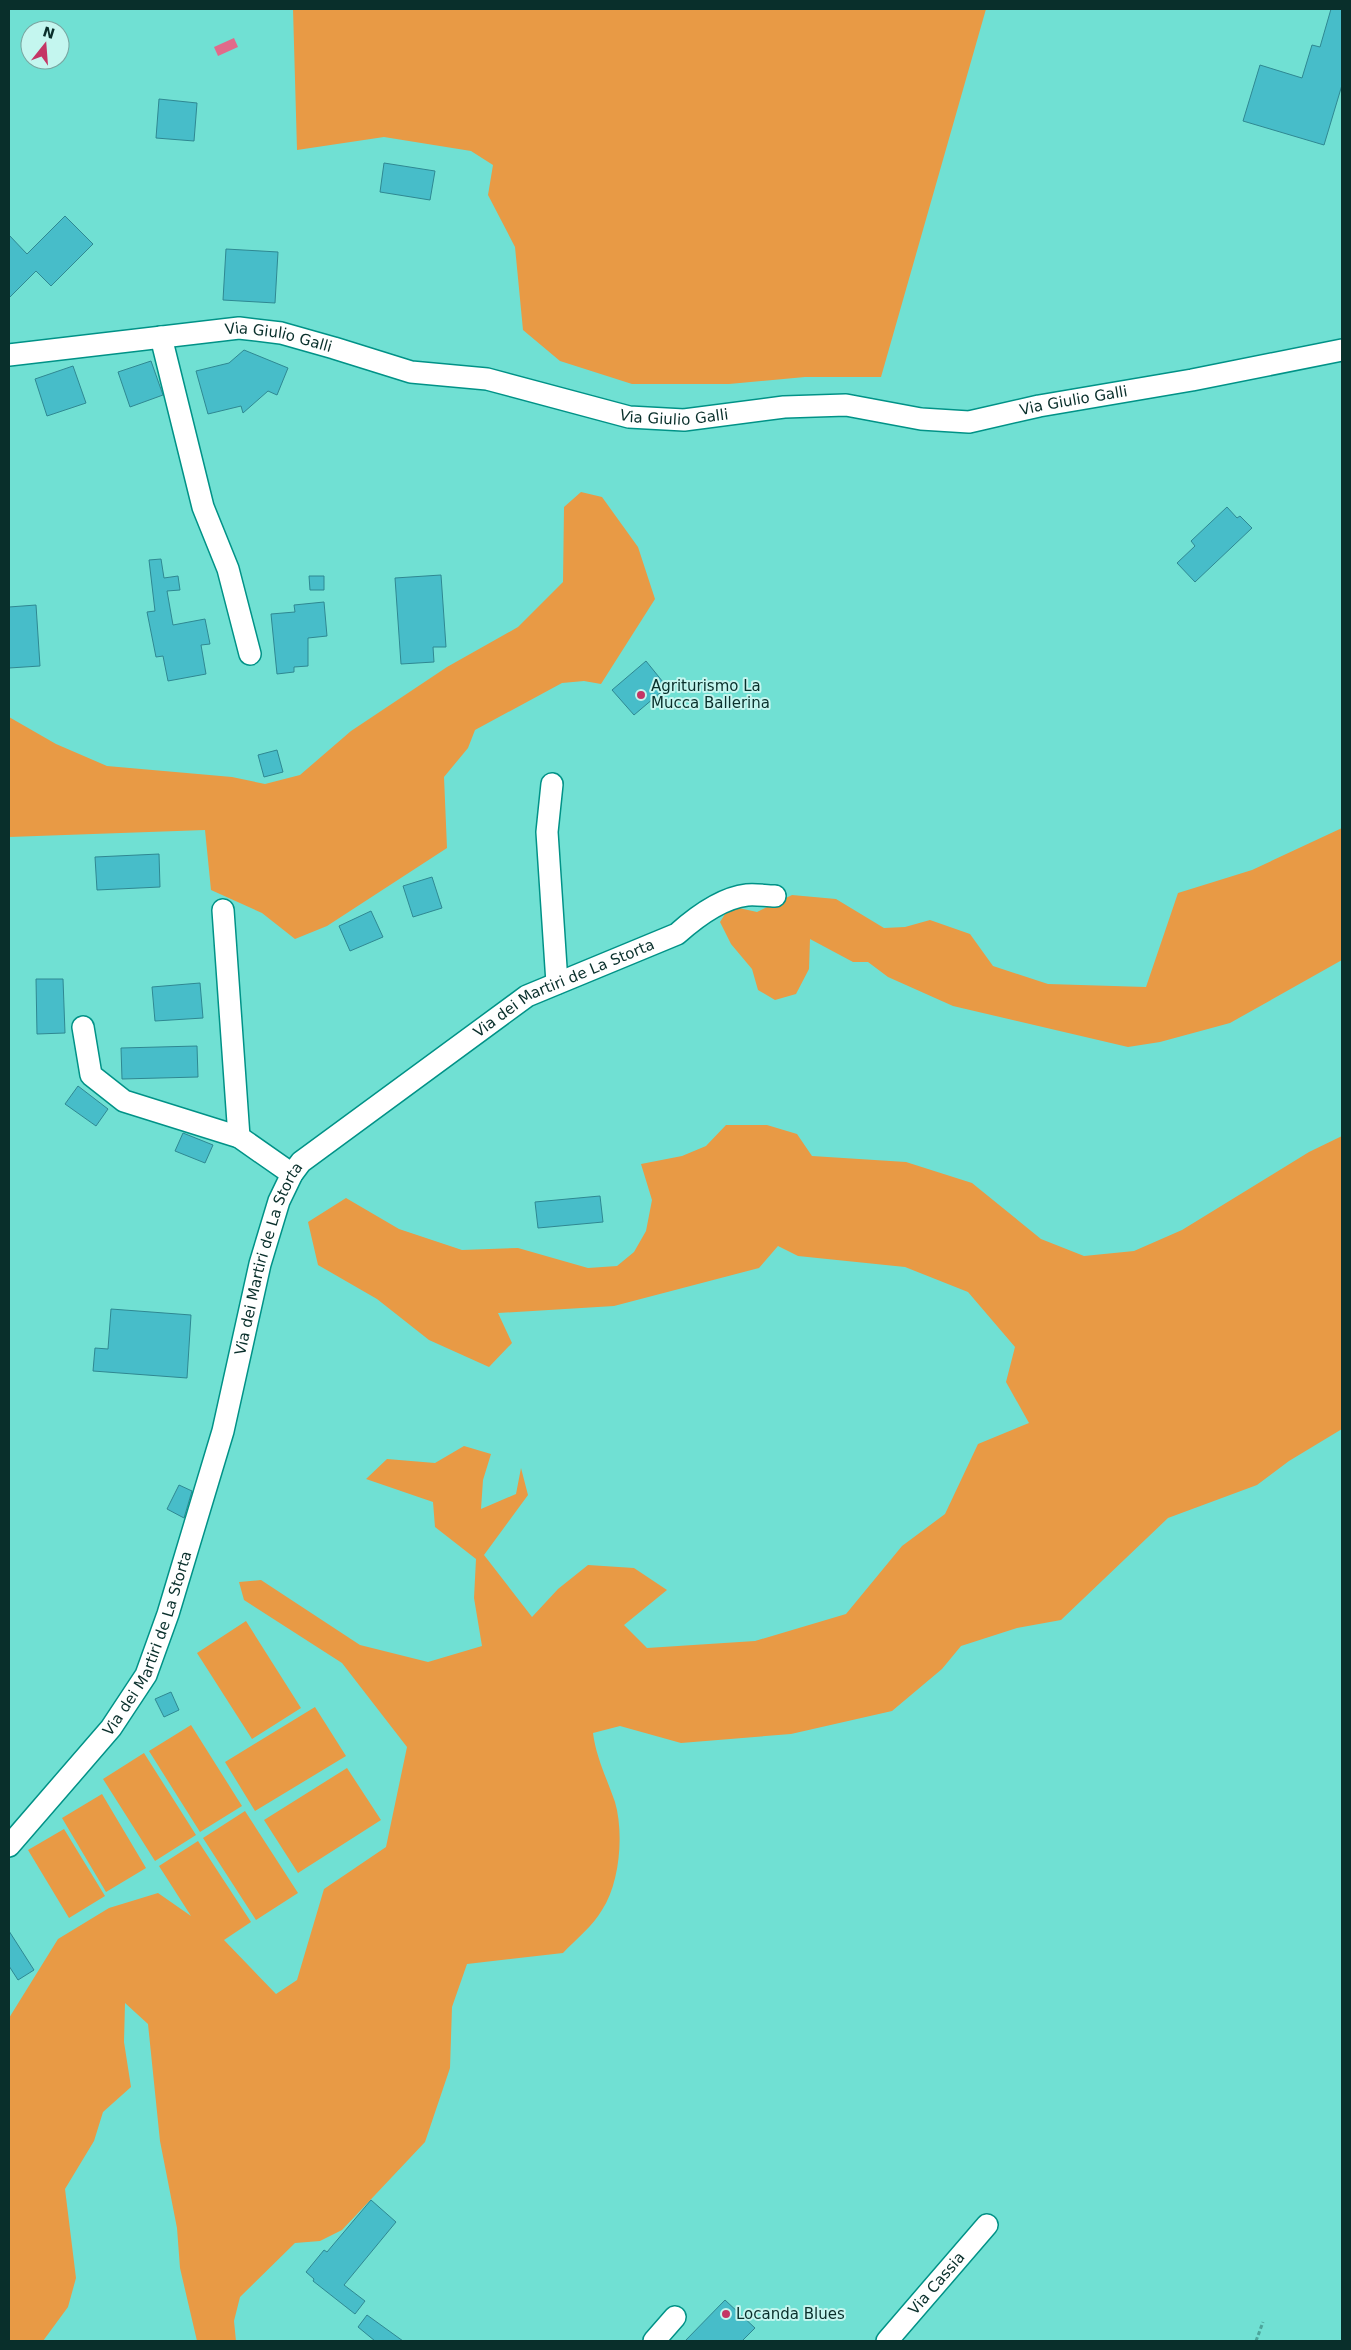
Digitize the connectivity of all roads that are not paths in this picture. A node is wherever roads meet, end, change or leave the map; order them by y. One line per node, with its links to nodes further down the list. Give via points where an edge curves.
1 (161, 336): 2 (street, Via Giulio Galli, via 222,328 254,329 334,348 411,372 487,379 629,417 684,420 784,406 846,405 921,419 969,422); 3 (street, Via Giulio Galli); 4 (street, via 203,506 228,570)
2 (1342, 350)
3 (9, 355)
4 (250, 654)
5 (552, 784): 8 (street, via 548,832)
6 (775, 896): 8 (street, Via dei Martiri de La Storta, via 747,895 716,905 677,934)
7 (223, 910): 10 (street)
8 (557, 982): 11 (street, Via dei Martiri de La Storta, via 527,996 312,1152)
9 (83, 1026): 10 (street, via 91,1075 124,1101)
10 (239, 1137): 11 (street)
11 (292, 1174): 12 (street, Via dei Martiri de La Storta, via 279,1201 260,1264 223,1431 168,1614 146,1675 110,1728)
12 (9, 1846)
13 (987, 2225): 16 (street, Via Cassia)
14 (675, 2317): 15 (street)
15 (654, 2341)
16 (887, 2341)

